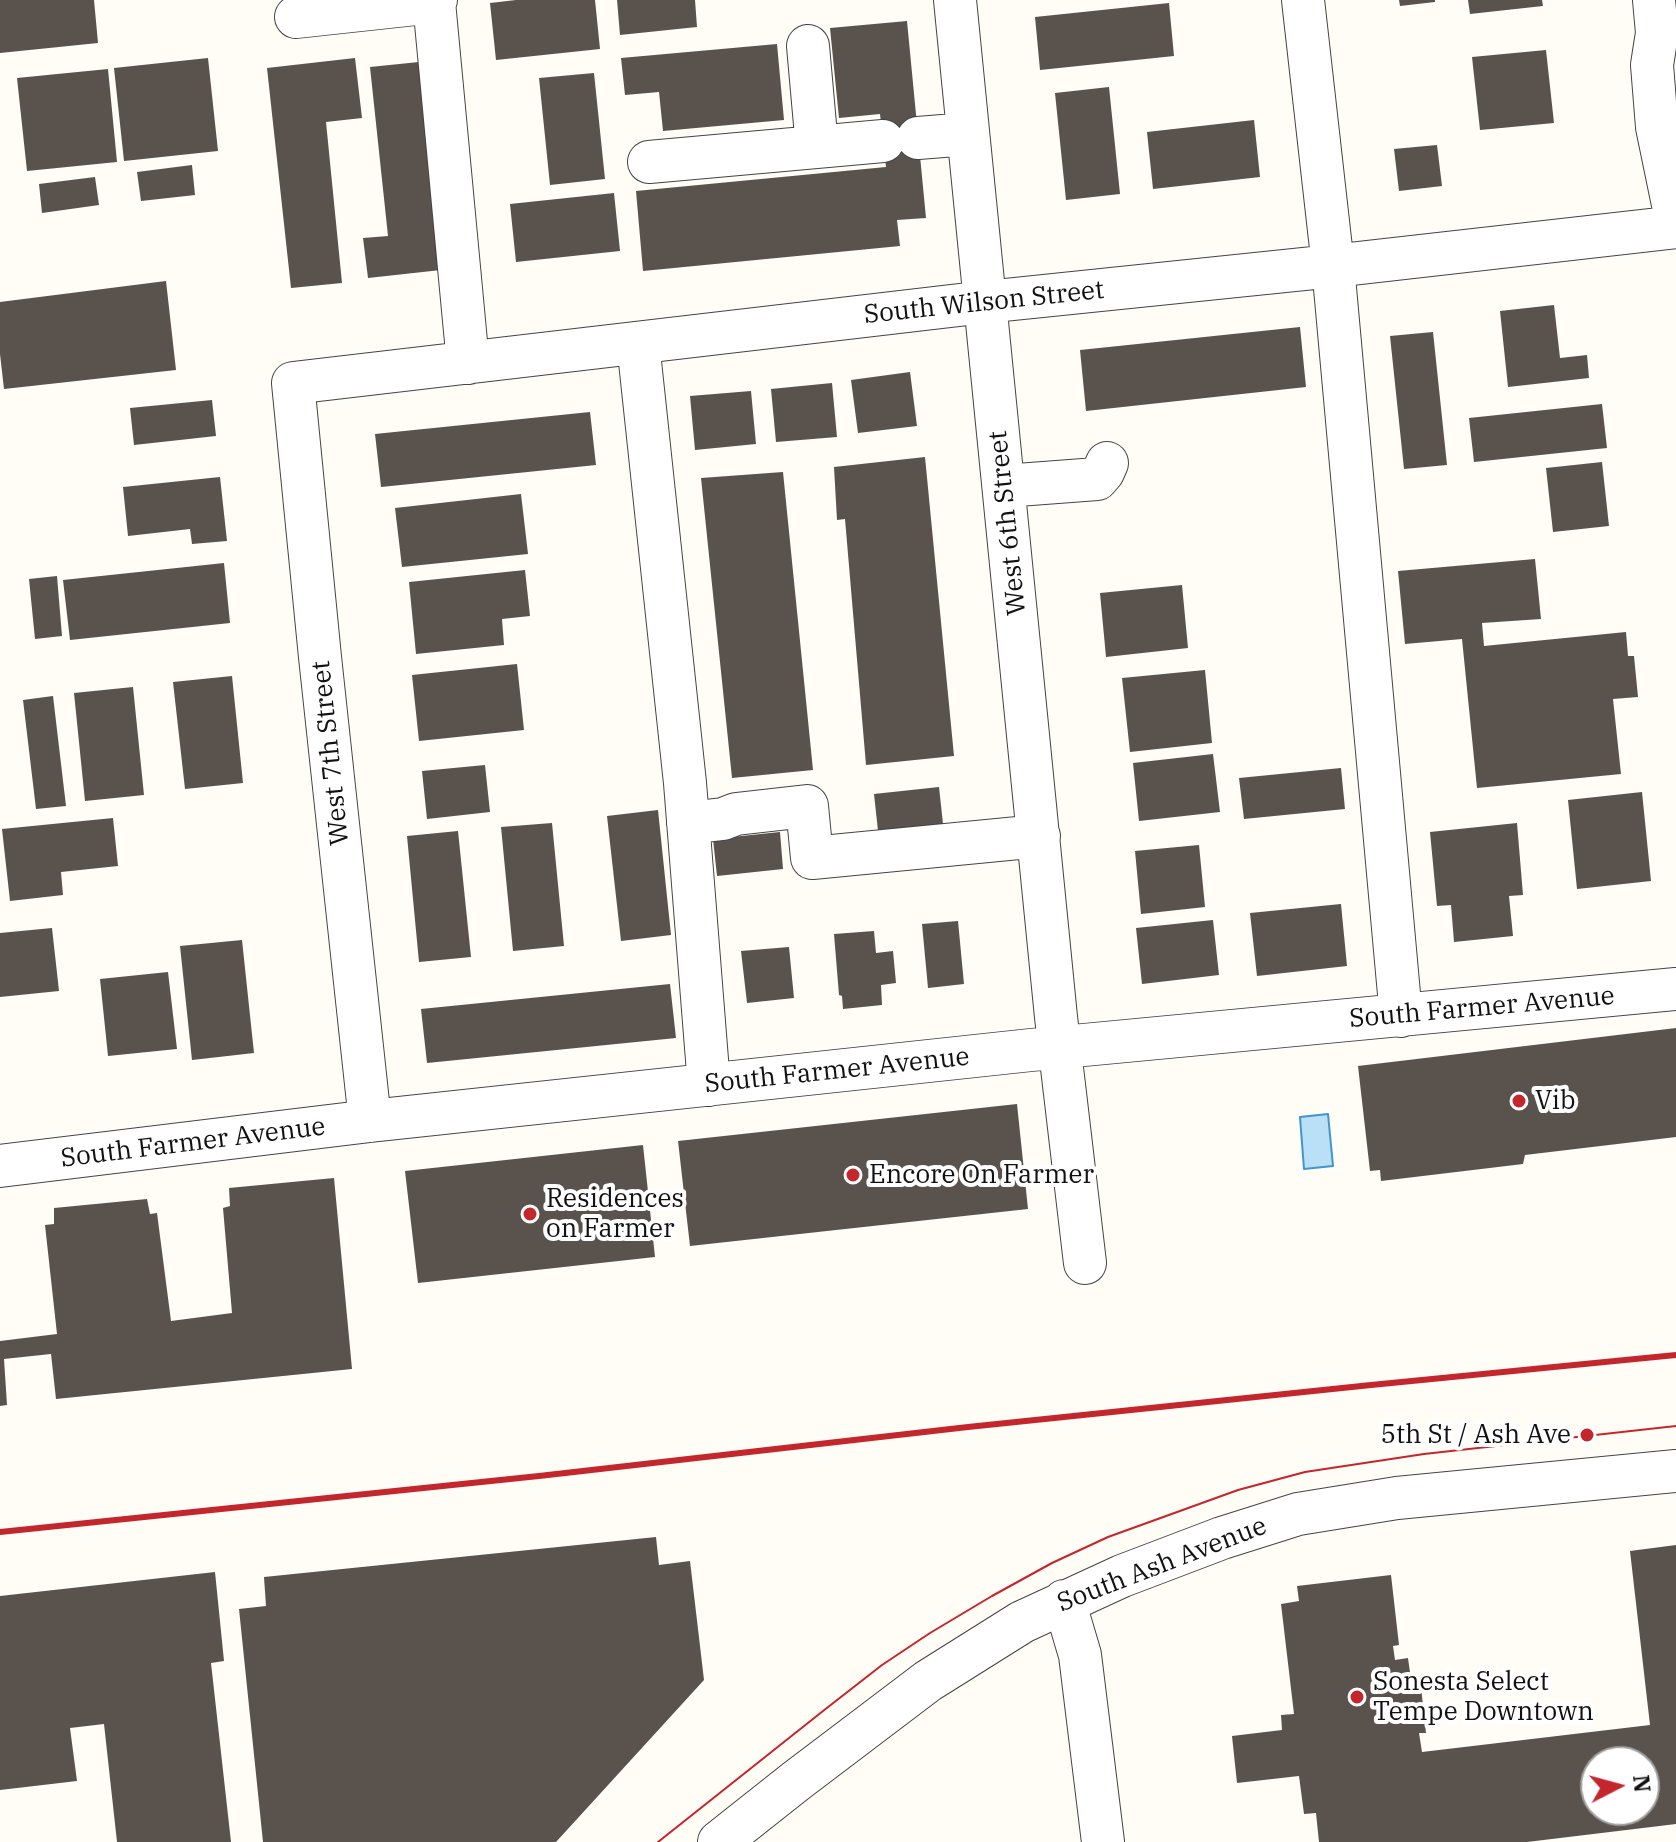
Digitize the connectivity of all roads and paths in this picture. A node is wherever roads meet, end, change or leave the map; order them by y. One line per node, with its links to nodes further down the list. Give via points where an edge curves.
1 (955, 0): 8 (street, West 6th Street)
2 (1303, 0): 13 (street)
3 (435, 1): 4 (street); 16 (street)
4 (296, 17)
5 (1656, 17): 7 (street, via 1671,66); 11 (street, via 1652,65 1657,127)
6 (808, 46): 9 (street)
7 (1676, 112)
8 (968, 134): 9 (street); 14 (street, West 6th Street)
9 (817, 147): 10 (street)
10 (649, 162)
11 (1676, 219)
12 (1676, 227): 13 (street, South Wilson Street)
13 (1333, 266): 14 (street, South Wilson Street); 23 (street)
14 (985, 302): 15 (street, South Wilson Street); 19 (street, West 6th Street)
15 (638, 343): 16 (street, South Wilson Street); 20 (street)
16 (468, 363): 17 (street, South Wilson Street)
17 (293, 383): 26 (street, West 7th Street)
18 (1107, 463): 19 (street, via 1097,479)
19 (1004, 486): 21 (street, West 6th Street)
20 (688, 823): 21 (street, via 807,806 812,858); 25 (street)
21 (1039, 836): 24 (street, West 6th Street)
22 (1676, 989): 23 (street, South Farmer Avenue)
23 (1401, 1016): 24 (street, South Farmer Avenue)
24 (1059, 1047): 25 (street, South Farmer Avenue); 28 (street, West 6th Street)
25 (709, 1085): 26 (street, South Farmer Avenue)
26 (370, 1121): 27 (street, South Farmer Avenue)
27 (0, 1166)
28 (1085, 1263)
29 (1676, 1471): 30 (street, South Ash Avenue, via 1397,1498 1298,1514)
30 (1064, 1601): 31 (street, South Ash Avenue, via 928,1681); 32 (street, via 1080,1655)
31 (719, 1842)
32 (1103, 1842)

